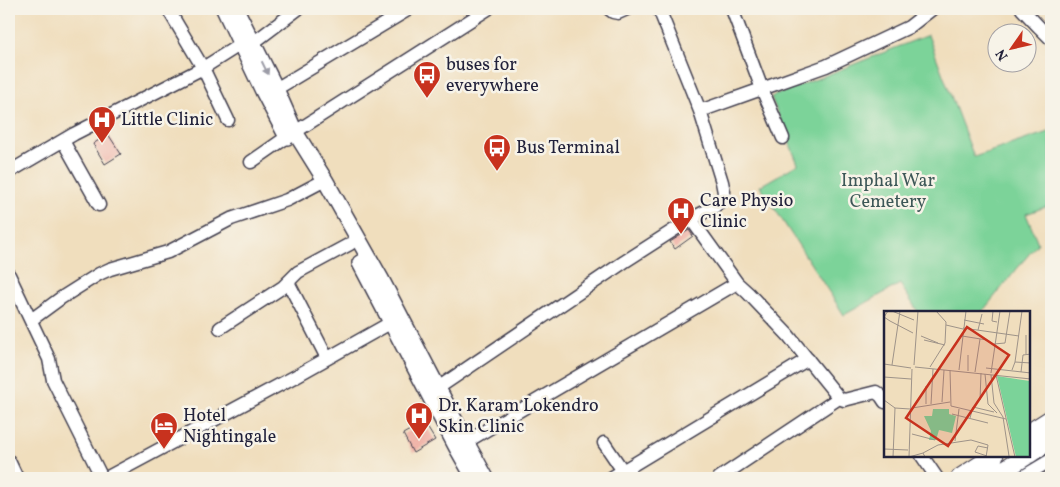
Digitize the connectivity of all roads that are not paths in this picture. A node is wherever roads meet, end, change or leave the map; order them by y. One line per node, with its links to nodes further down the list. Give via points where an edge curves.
1 (168, 9): 15 (street)
2 (224, 9): 14 (main road)
3 (236, 9): 14 (main road)
4 (298, 9): 14 (street)
5 (488, 9): 20 (street)
6 (609, 9): 7 (street, via 618,13)
7 (627, 9)
8 (659, 9): 18 (street)
9 (732, 9): 17 (street)
10 (932, 9): 17 (street, via 909,27 826,66)
11 (1022, 9): 13 (street)
12 (401, 11): 16 (street)
13 (1051, 39)
14 (247, 43): 15 (street); 16 (main road, one-way to 16); 20 (main road, via 263,91)
15 (209, 65): 19 (street); 22 (street)
16 (276, 89): 20 (main road)
17 (762, 89): 18 (street); 21 (street)
18 (700, 111): 27 (street, via 724,192 722,200 714,207)
19 (228, 120)
20 (291, 134): 23 (street); 25 (main road)
21 (783, 138)
22 (63, 140): 24 (street); 26 (street)
23 (251, 162)
24 (9, 172)
25 (320, 182): 28 (main road); 32 (street, via 287,200 232,219 168,252 105,271); 35 (main road, via 381,279)
26 (99, 206)
27 (691, 219): 31 (street); 38 (street)
28 (350, 244): 30 (street, via 298,272); 33 (main road)
29 (9, 276): 32 (street)
30 (288, 282): 34 (street); 36 (street)
31 (737, 283): 37 (street); 44 (street)
32 (30, 320): 54 (street, via 49,359 53,380)
33 (392, 322): 35 (main road); 36 (street)
34 (220, 328)
35 (411, 347): 38 (main road); 56 (main road)
36 (327, 358): 55 (street)
37 (808, 360): 39 (street); 52 (street)
38 (438, 388): 44 (main road)
39 (839, 398): 40 (street, via 844,400 876,392); 59 (street)
40 (884, 400)
41 (1051, 419): 42 (highway)
42 (1030, 432)
43 (1051, 439): 46 (highway)
44 (466, 442): 57 (main road)
45 (604, 442): 52 (street)
46 (1030, 453)
47 (923, 457): 60 (street)
48 (992, 457): 61 (highway)
49 (1024, 457): 62 (highway)
50 (1051, 460): 63 (street)
51 (9, 461): 53 (street)
52 (623, 471): 58 (street)
53 (17, 478)
54 (102, 478)
55 (106, 478)
56 (474, 478)
57 (486, 478)
58 (611, 478)
59 (719, 478)
60 (937, 478)
61 (960, 478)
62 (991, 478)
63 (1021, 478)

